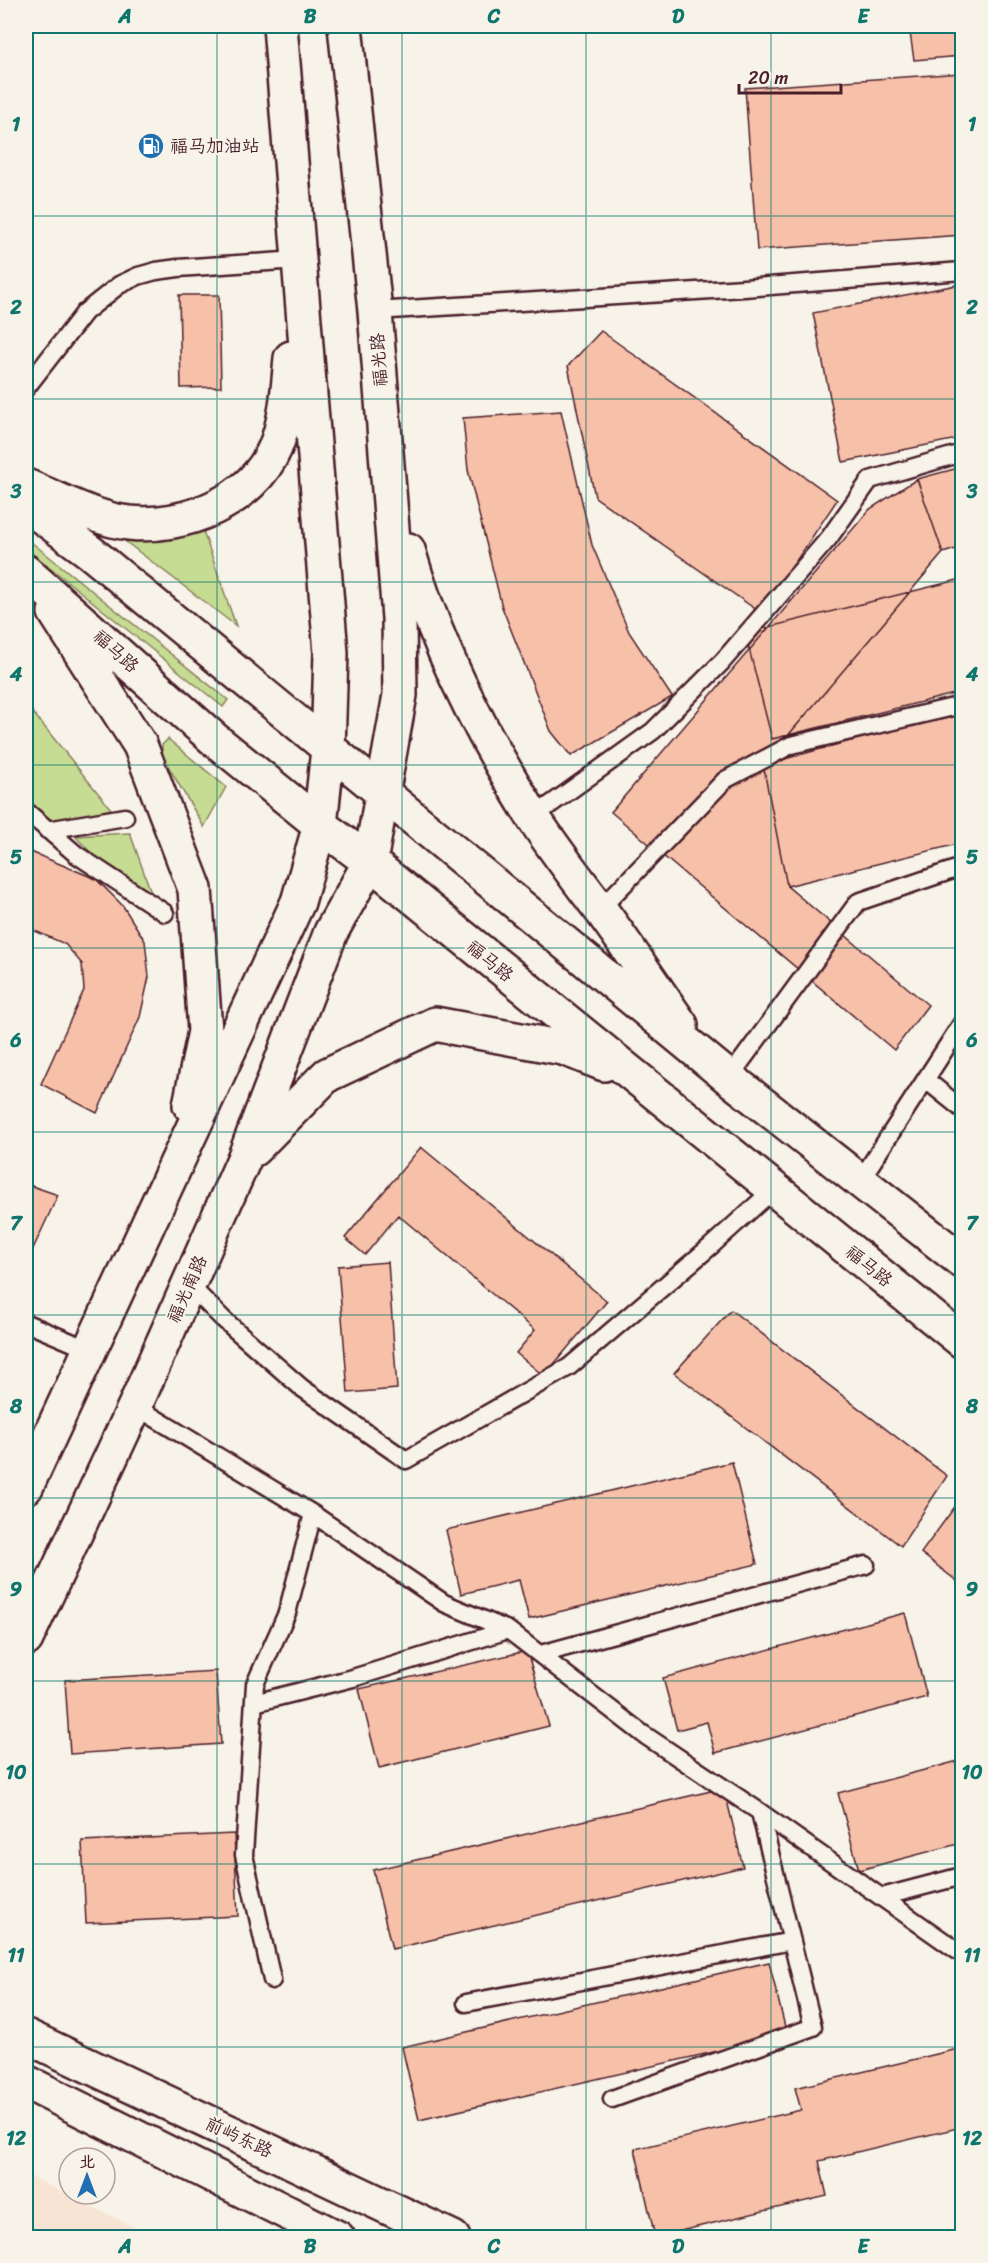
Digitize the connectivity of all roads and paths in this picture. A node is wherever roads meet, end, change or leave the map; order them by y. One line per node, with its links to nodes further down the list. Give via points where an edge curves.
1 (280, 26): 3 (main road)
2 (345, 26): 5 (main road, 福光路)
3 (298, 260): 6 (lane, via 167,270 138,276 119,285 86,312); 9 (main road, via 288,397 280,430 265,466 234,496 216,508 187,518 129,523 103,517); 13 (main road, via 331,653)
4 (963, 271): 5 (lane)
5 (375, 311): 8 (main road, 福光路)
6 (26, 388)
7 (963, 453): 16 (lane, via 870,480 829,538 776,600 722,662 653,731)
8 (388, 477): 14 (main road, 福光路, via 399,618 400,695); 16 (main road, via 419,589 436,634)
9 (26, 486)
10 (26, 505): 13 (main road, via 90,552)
11 (29, 575): 18 (main road, 福马路, via 214,739); 29 (main road, via 140,745 195,890 205,1031)
12 (963, 705): 22 (lane, via 791,746 725,780)
13 (328, 749): 14 (main road); 18 (main road)
14 (382, 793): 20 (main road, 福光南路); 25 (main road)
15 (26, 812): 19 (lane)
16 (533, 817): 22 (main road)
17 (125, 818): 19 (lane)
18 (320, 825): 20 (main road, 福马路); 29 (main road, via 298,902)
19 (47, 830): 23 (lane, via 77,855)
20 (370, 862): 26 (main road, 福马路); 30 (main road, 福光南路, via 331,932)
21 (963, 867): 25 (lane, via 858,902)
22 (600, 909): 25 (main road)
23 (165, 913)
24 (963, 1023): 27 (lane)
25 (717, 1068): 31 (main road)
26 (633, 1075): 30 (main road, via 563,1048 435,1024 327,1075); 32 (main road, 福马路)
27 (926, 1080): 28 (lane); 31 (lane)
28 (963, 1109)
29 (181, 1154): 37 (main road)
30 (244, 1159): 34 (main road, 福光南路)
31 (860, 1181): 33 (main road)
32 (774, 1189): 34 (lane, via 568,1367 406,1460 302,1388); 36 (main road, 福马路)
33 (963, 1261)
34 (189, 1285): 38 (main road, 福光南路)
35 (26, 1323): 37 (lane)
36 (963, 1341)
37 (90, 1350): 39 (main road)
38 (135, 1406): 40 (lane); 43 (main road, 福光南路)
39 (26, 1486)
40 (312, 1514): 42 (lane, via 444,1603); 45 (lane, via 287,1613 255,1684)
41 (866, 1565): 44 (lane)
42 (508, 1630): 44 (lane); 45 (lane, via 353,1678)
43 (26, 1639)
44 (541, 1654): 46 (lane, via 643,1734)
45 (254, 1703): 51 (lane, via 244,1855)
46 (760, 1812): 48 (lane); 49 (lane)
47 (963, 1876): 48 (lane)
48 (882, 1898): 50 (lane)
49 (792, 1941): 52 (lane); 55 (lane, via 813,2027)
50 (963, 1954)
51 (272, 1980)
52 (466, 2003)
53 (26, 2036): 57 (main road, 前屿东路)
54 (26, 2082): 56 (main road)
55 (612, 2099)
56 (338, 2238)
57 (453, 2238)

